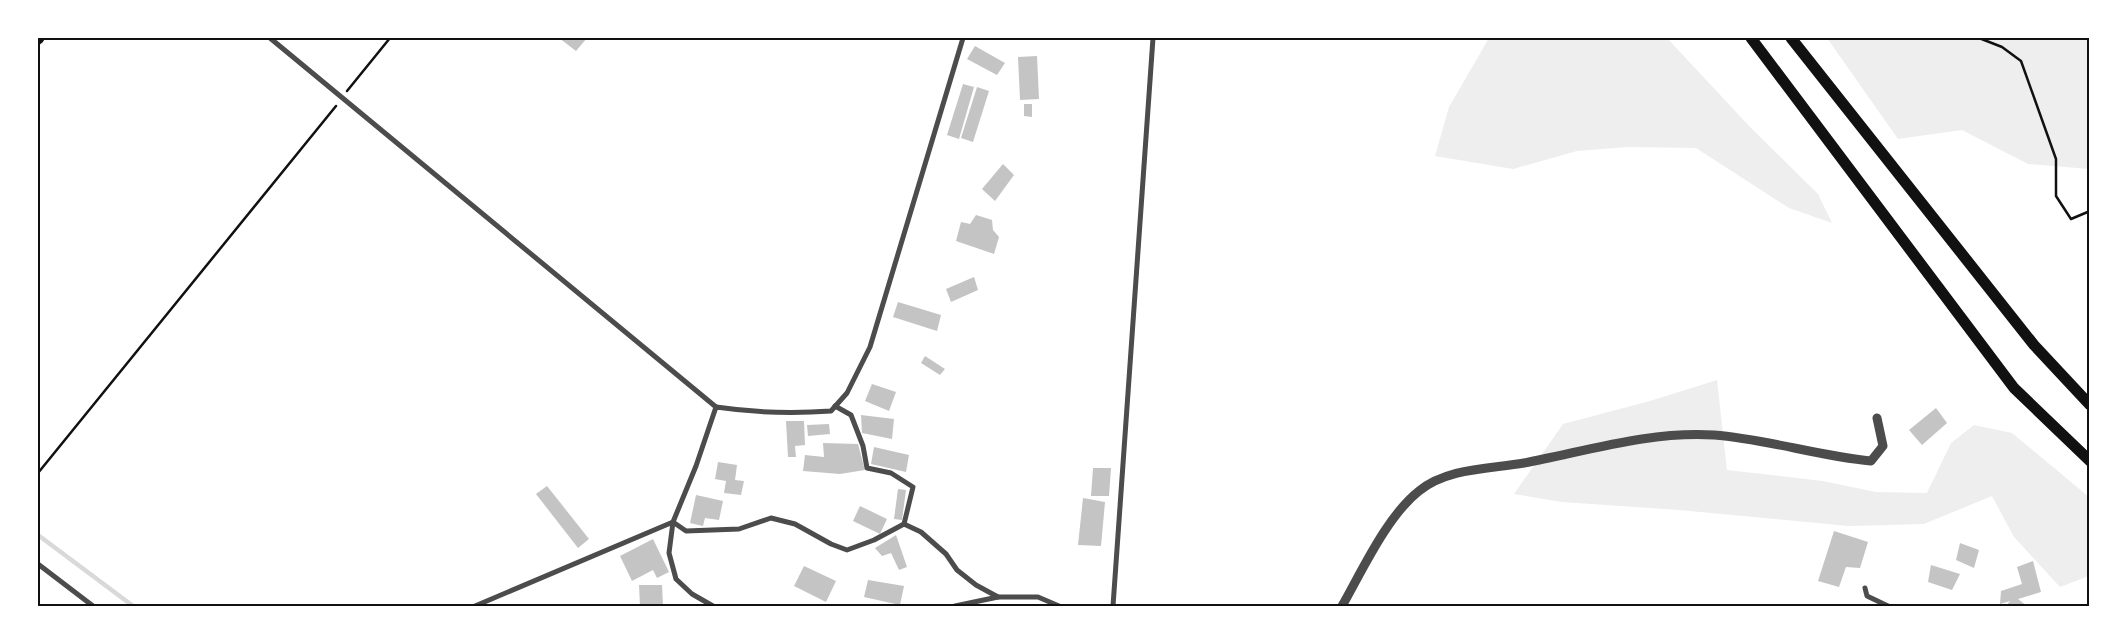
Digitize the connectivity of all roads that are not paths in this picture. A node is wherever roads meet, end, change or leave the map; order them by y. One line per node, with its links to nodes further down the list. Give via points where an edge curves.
1 (270, 38): 8 (street)
2 (963, 38): 7 (street, via 870,347 847,393)
3 (1153, 38): 21 (street)
4 (1751, 38): 10 (highway, via 2014,388)
5 (1791, 38): 6 (highway, via 2034,345)
6 (2090, 405)
7 (835, 406): 8 (street, via 831,411 791,414); 12 (street, via 851,415 863,446 867,468 891,473 913,487)
8 (716, 407): 11 (street)
9 (1877, 418): 22 (street, via 1883,446 1871,461 1714,436 1674,436 1616,442 1575,453 1446,477 1420,490 1398,510)
10 (2090, 461)
11 (673, 522): 12 (street, via 686,531 739,529 771,518 796,524 846,550); 17 (street); 18 (street, via 670,553 676,579 692,594)
12 (904, 524): 15 (street, via 921,532 946,554 957,570)
13 (38, 564): 16 (street)
14 (1865, 588): 23 (street, via 1867,596)
15 (998, 596): 19 (street); 20 (street, via 1038,597)
16 (93, 606)
17 (475, 606)
18 (713, 606)
19 (955, 606)
20 (1059, 606)
21 (1113, 606)
22 (1342, 606)
23 (1888, 606)

